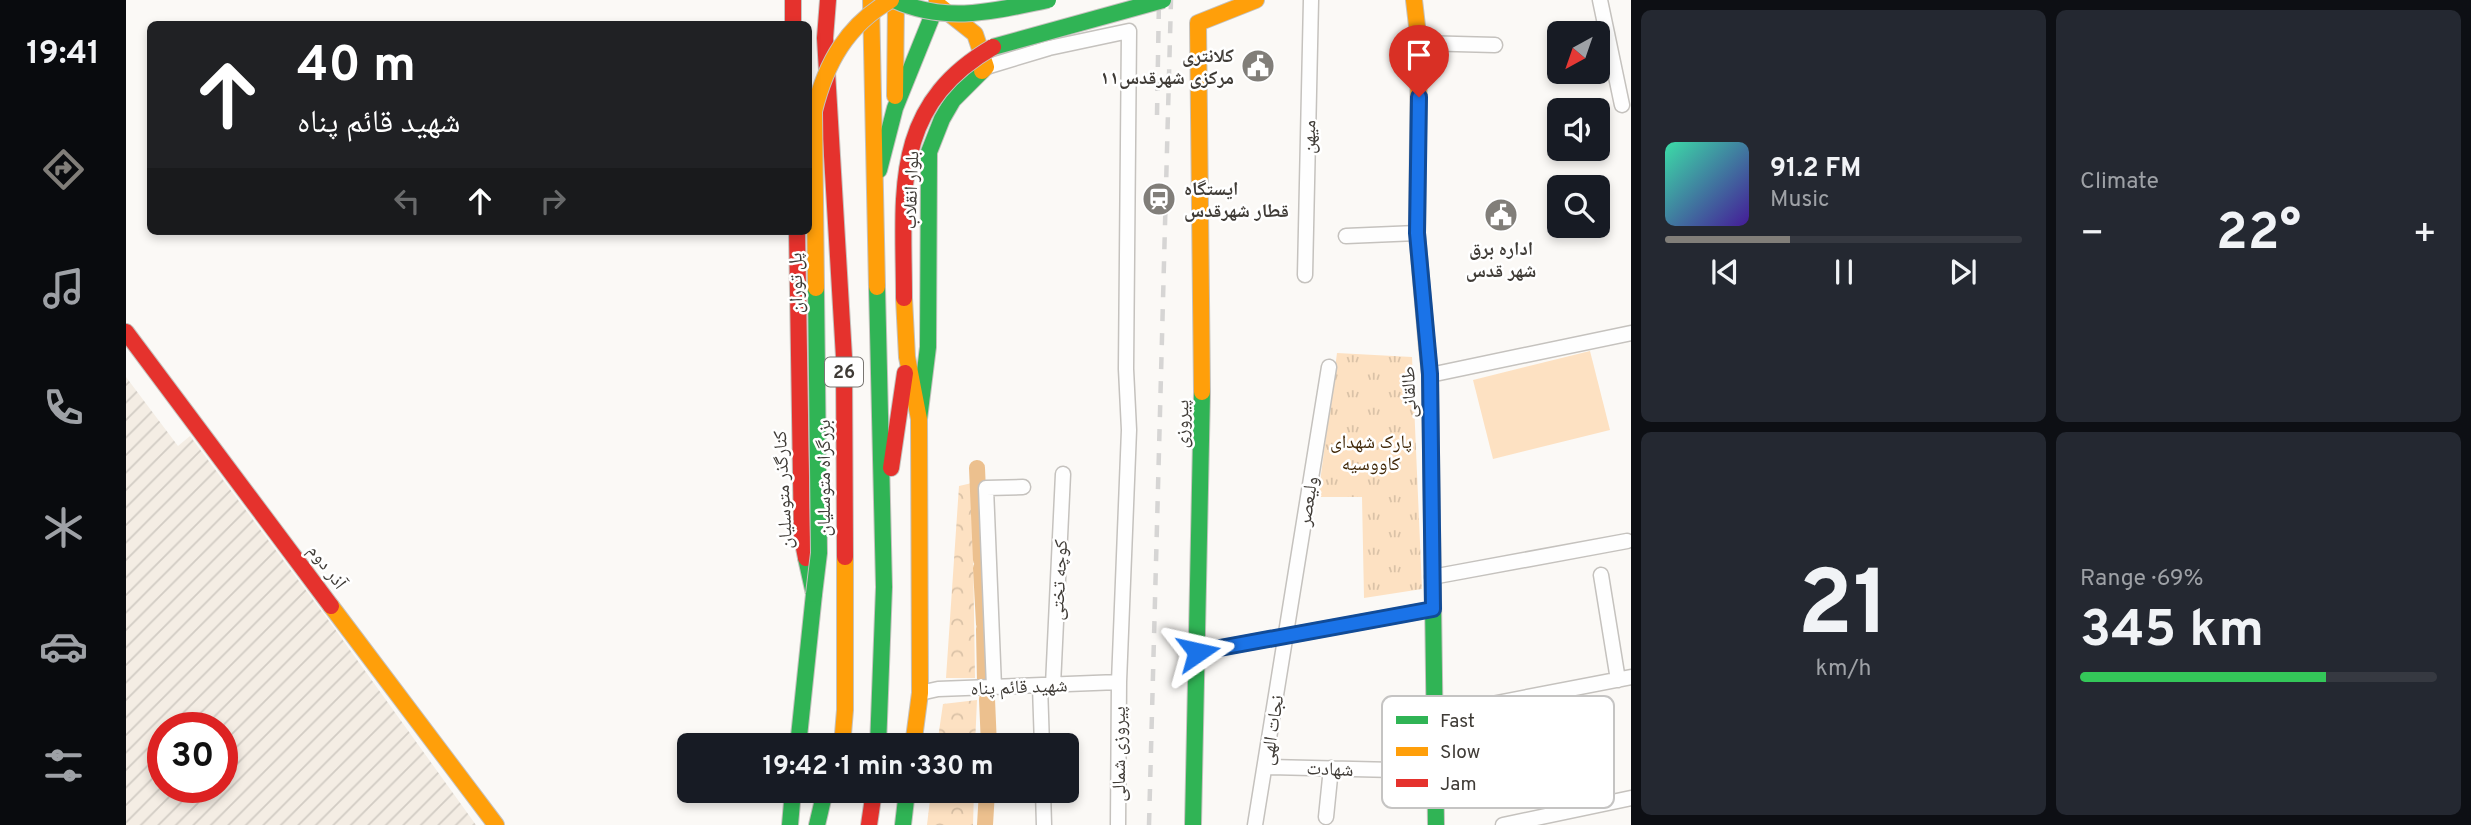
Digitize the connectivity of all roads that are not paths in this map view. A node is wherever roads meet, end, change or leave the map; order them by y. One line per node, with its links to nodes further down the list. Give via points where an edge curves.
1 (793, 0): 15 (main road)
2 (814, 0): 17 (main road)
3 (828, 0): 17 (main road, بزرگراه متوسلیان / 26)
4 (871, 0): 23 (main road, 26)
5 (894, 0): 7 (main road, bridge, via 918,10 951,15); 22 (main road); 40 (main road, پل توران, bridge, via 869,13 838,48 814,111 819,553)
6 (1003, 0): 14 (street)
7 (1048, 0)
8 (1127, 0): 16 (street, پیروزی شمالی)
9 (1163, 0): 30 (main road, bridge, via 995,46 969,61 944,85 920,119 904,178)
10 (1256, 0): 43 (main road, پیروزی, via 1198,23 1203,328)
11 (1311, 0): 27 (street, میهن)
12 (1413, 0): 18 (main road, طالقانی)
13 (1600, 0): 21 (street)
14 (937, 2): 20 (main road, via 975,34); 22 (main road)
15 (793, 21)
16 (1129, 31): 20 (street); 45 (street, پیروزی شمالی, via 1129,430)
17 (825, 38): 51 (main road, بزرگراه متوسلیان / 26, via 844,357)
18 (1419, 43): 19 (street); 24 (main road, طالقانی)
19 (1495, 45)
20 (986, 67): 33 (main road, بلوار انقلاب, via 953,100 929,152 928,346)
21 (1622, 104)
22 (895, 108): 23 (main road)
23 (873, 195): 36 (main road, 26)
24 (1417, 233): 26 (street); 32 (main road, طالقانی)
25 (797, 235): 40 (main road, کنارگذر متوسلیان, via 802,538)
26 (1346, 236)
27 (1305, 275)
28 (126, 332): 70 (main road, آذر دوم)
29 (1631, 333): 32 (street)
30 (907, 357): 33 (main road); 36 (main road)
31 (1329, 367): 42 (street, ولیعصر)
32 (1430, 374): 39 (main road, طالقانی)
33 (919, 419): 48 (main road)
34 (1063, 474): 46 (street, کوچه تختی)
35 (1023, 487): 47 (street, via 986,488)
36 (884, 511): 55 (main road, 26)
37 (1627, 541): 39 (street)
38 (1601, 575): 44 (street)
39 (1433, 577): 41 (main road, طالقانی)
40 (814, 594): 52 (main road, کنارگذر متوسلیان)
41 (1433, 609): 42 (street); 49 (main road, طالقانی)
42 (1286, 635): 43 (street); 58 (street, نجات الهی)
43 (1198, 652): 77 (main road, پیروزی)
44 (1625, 679): 50 (street)
45 (1119, 682): 46 (street, شهید قائم پناه); 76 (street, پیروزی شمالی)
46 (1047, 685): 47 (street, شهید قائم پناه); 57 (street, کوچه تختی)
47 (994, 687): 48 (street, شهید قائم پناه)
48 (920, 693): 56 (main road)
49 (1435, 696)
50 (1535, 696)
51 (845, 710): 53 (main road); 54 (main road, بزرگراه متوسلیان / 26)
52 (799, 733)
53 (840, 733)
54 (843, 733)
55 (879, 733)
56 (915, 733)
57 (1043, 733)
58 (1266, 766): 59 (street, شهادت); 78 (street, نجات الهی)
59 (1331, 768): 60 (street, شهادت); 69 (street)
60 (1382, 769)
61 (792, 803): 71 (main road)
62 (822, 803): 72 (main road)
63 (837, 803): 68 (main road)
64 (872, 803): 73 (main road)
65 (906, 803): 74 (main road)
66 (1043, 803): 75 (street)
67 (1587, 808): 79 (street)
68 (836, 814)
69 (1326, 817)
70 (496, 825)
71 (790, 825)
72 (817, 825)
73 (869, 825)
74 (903, 825)
75 (1044, 825)
76 (1118, 825)
77 (1192, 825)
78 (1255, 825)
79 (1503, 825)

